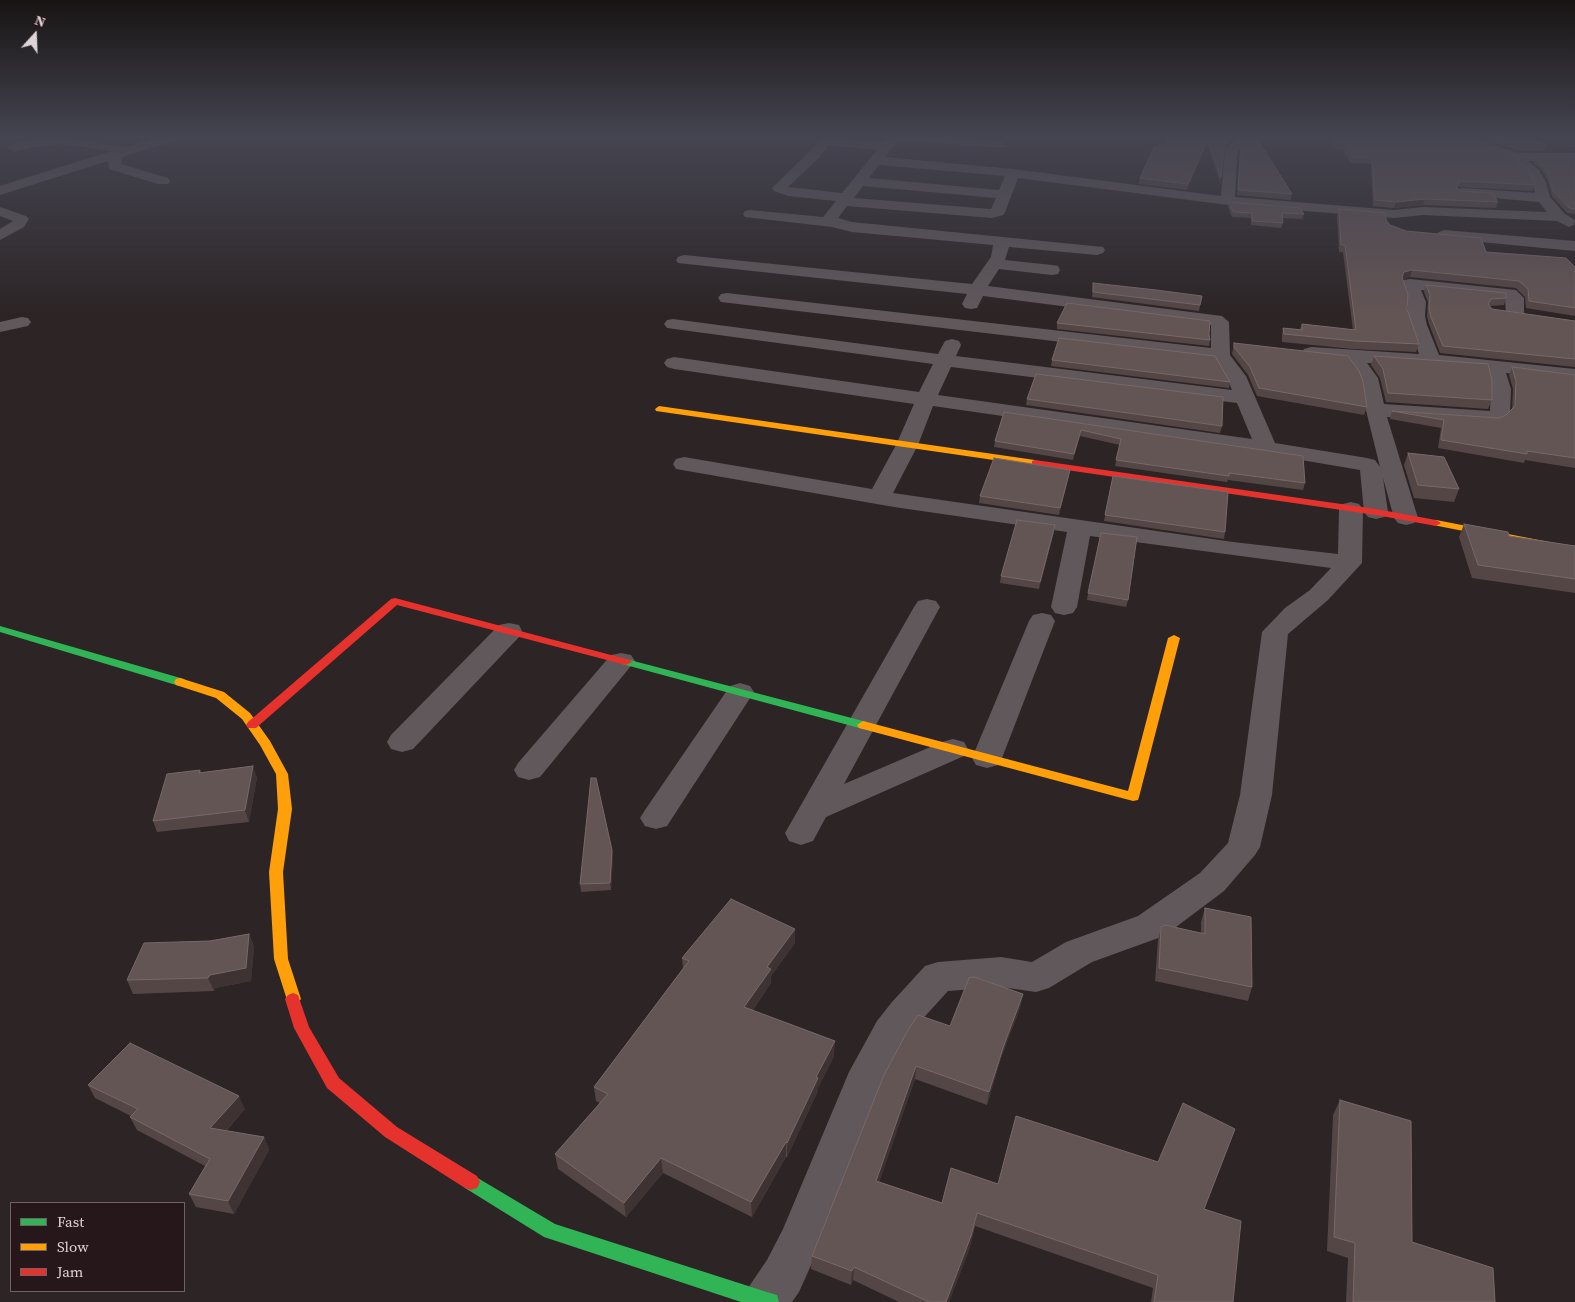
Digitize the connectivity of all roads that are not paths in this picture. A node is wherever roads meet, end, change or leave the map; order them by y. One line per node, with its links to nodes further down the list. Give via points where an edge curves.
1 (828, 198): 7 (street)
2 (1004, 198): 7 (street, via 998,212 987,214)
3 (1203, 198): 8 (street)
4 (1228, 198): 8 (street)
5 (1530, 198): 6 (street)
6 (1545, 199): 9 (street); 13 (street)
7 (844, 200): 14 (street, via 830,218)
8 (1228, 201): 12 (street)
9 (1566, 201)
10 (0, 211): 18 (street, via 21,219 19,224)
11 (750, 214): 14 (street)
12 (1394, 214): 13 (street, via 1423,211); 16 (street, via 1394,227)
13 (1560, 216): 15 (street)
14 (832, 222): 19 (street, via 852,227)
15 (1575, 225)
16 (1398, 230)
17 (1427, 233): 20 (street)
18 (0, 235)
19 (998, 241): 21 (street); 23 (street, via 1002,244)
20 (1575, 246)
21 (1098, 250)
22 (684, 260): 25 (street)
23 (995, 264): 24 (street); 25 (street)
24 (1052, 270)
25 (977, 290): 32 (street); 34 (street, via 1162,305 1220,322)
26 (727, 298): 32 (street)
27 (1417, 302): 28 (street); 29 (street, via 1410,284 1510,294 1523,315); 38 (street, via 1418,325)
28 (1436, 304)
29 (1496, 311)
30 (22, 322): 33 (street)
31 (673, 324): 37 (street)
32 (962, 326): 34 (street); 37 (street)
33 (0, 327)
34 (1226, 347): 42 (street)
35 (1290, 351): 36 (street)
36 (1353, 358): 38 (street); 45 (street, via 1368,378)
37 (944, 360): 42 (street); 43 (street)
38 (1431, 361): 40 (street)
39 (674, 363): 43 (street)
40 (1494, 366): 41 (street); 45 (street, via 1500,389 1500,414 1495,418)
41 (1575, 375)
42 (1246, 398): 47 (street)
43 (926, 399): 46 (street); 47 (street)
44 (659, 409): 46 (street)
45 (1375, 410): 52 (street)
46 (907, 445): 49 (street); 50 (street)
47 (1266, 448): 51 (street, via 1367,464 1371,470)
48 (684, 464): 49 (street)
49 (879, 497): 53 (street)
50 (1351, 509): 51 (street); 55 (street)
51 (1376, 512): 52 (street)
52 (1406, 518): 54 (street)
53 (1080, 527): 55 (street); 66 (street, via 1053,614)
54 (1575, 550)
55 (1350, 563): 69 (street, via 1319,595 1275,632 1256,795 1243,847 1212,882 1151,926 1079,952 1036,977 1001,972 938,977 891,1032 864,1084 800,1243)
56 (927, 607): 63 (street)
57 (0, 629): 62 (street, via 220,695)
58 (510, 631): 60 (street); 62 (street, via 395,601); 64 (street)
59 (1174, 638): 66 (street, via 1133,797)
60 (621, 661): 61 (street); 67 (street)
61 (740, 692): 63 (street); 68 (street)
62 (252, 725): 69 (street, via 282,774 285,810 276,872 280,959 302,1028 333,1083 391,1132 550,1231)
63 (863, 725): 65 (street); 65 (street, via 808,821)
64 (402, 742)
65 (953, 749): 66 (street)
66 (987, 758)
67 (529, 770)
68 (656, 818)
69 (768, 1302)

